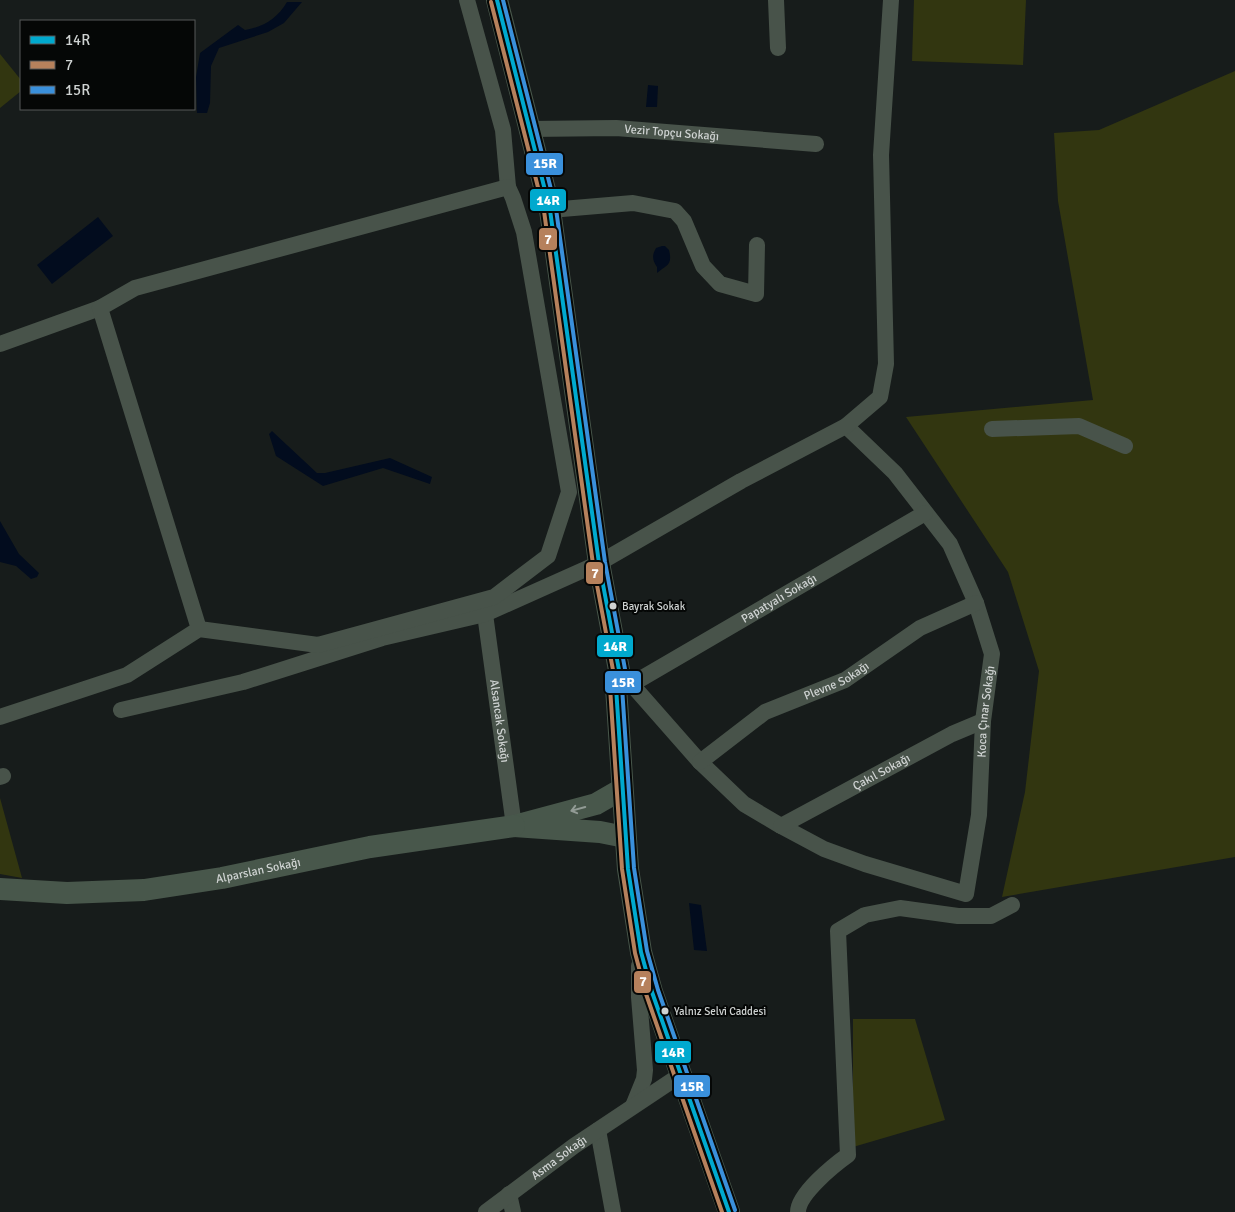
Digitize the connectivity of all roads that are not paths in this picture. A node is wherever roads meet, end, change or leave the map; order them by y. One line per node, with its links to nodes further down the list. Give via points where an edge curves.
1 (467, 0): 8 (street, via 503,130)
2 (497, 0): 6 (street)
3 (776, 0): 5 (street)
4 (891, 0): 13 (street, via 881,155 886,364 880,396)
5 (778, 48)
6 (530, 129): 7 (street, Vezir Topçu Sokağı, via 616,128); 9 (street)
7 (816, 144)
8 (508, 187): 11 (street, via 135,288); 20 (street, via 524,232 569,492 548,556 494,597 318,644)
9 (550, 210): 10 (street, via 633,203 675,211 684,221 703,266 720,284 756,294); 17 (street)
10 (757, 245)
11 (100, 308): 12 (street); 20 (street)
12 (0, 344)
13 (846, 426): 16 (street, Koca Çınar Sokağı, via 895,473); 17 (street, via 741,481)
14 (992, 429): 15 (street, via 1078,426)
15 (1125, 446)
16 (925, 513): 18 (street, Koca Çınar Sokağı, via 950,544); 21 (street, Papatyalı Sokağı)
17 (599, 563): 19 (street); 21 (street)
18 (976, 603): 24 (street, Koca Çınar Sokağı, via 992,654); 25 (street, Plevne Sokağı, via 920,628 845,680 765,712)
19 (484, 614): 22 (street, via 382,638 243,682); 27 (street, Alsancak Sokağı)
20 (199, 629): 23 (street, via 127,674)
21 (626, 677): 25 (street); 26 (street, via 616,687)
22 (121, 710)
23 (0, 717)
24 (983, 721): 28 (street, Çakıl Sokağı, via 952,734); 28 (street, Koca Çınar Sokağı, via 979,815 966,894 865,864 824,849)
25 (700, 762): 28 (street, via 744,804)
26 (622, 790): 27 (street, Alparslan Sokağı, one-way to 27, via 596,804); 29 (street)
27 (514, 826): 29 (street, Alparslan Sokağı); 30 (street, Alparslan Sokağı, via 370,847 222,878 144,890 67,893)
28 (780, 826)
29 (626, 837): 32 (street)
30 (0, 889)
31 (1012, 906): 41 (street, via 991,916 958,916 900,908 865,916 838,931 848,1155 832,1166 808,1192)
32 (641, 952): 33 (street); 34 (street, via 638,976 646,1070)
33 (682, 1074): 34 (street, Asma Sokağı); 40 (street)
34 (633, 1106): 35 (street, Asma Sokağı)
35 (598, 1130): 36 (street, Asma Sokağı); 39 (street)
36 (509, 1194): 37 (street, Asma Sokağı); 38 (street)
37 (486, 1212)
38 (513, 1212)
39 (613, 1212)
40 (729, 1212)
41 (798, 1212)

